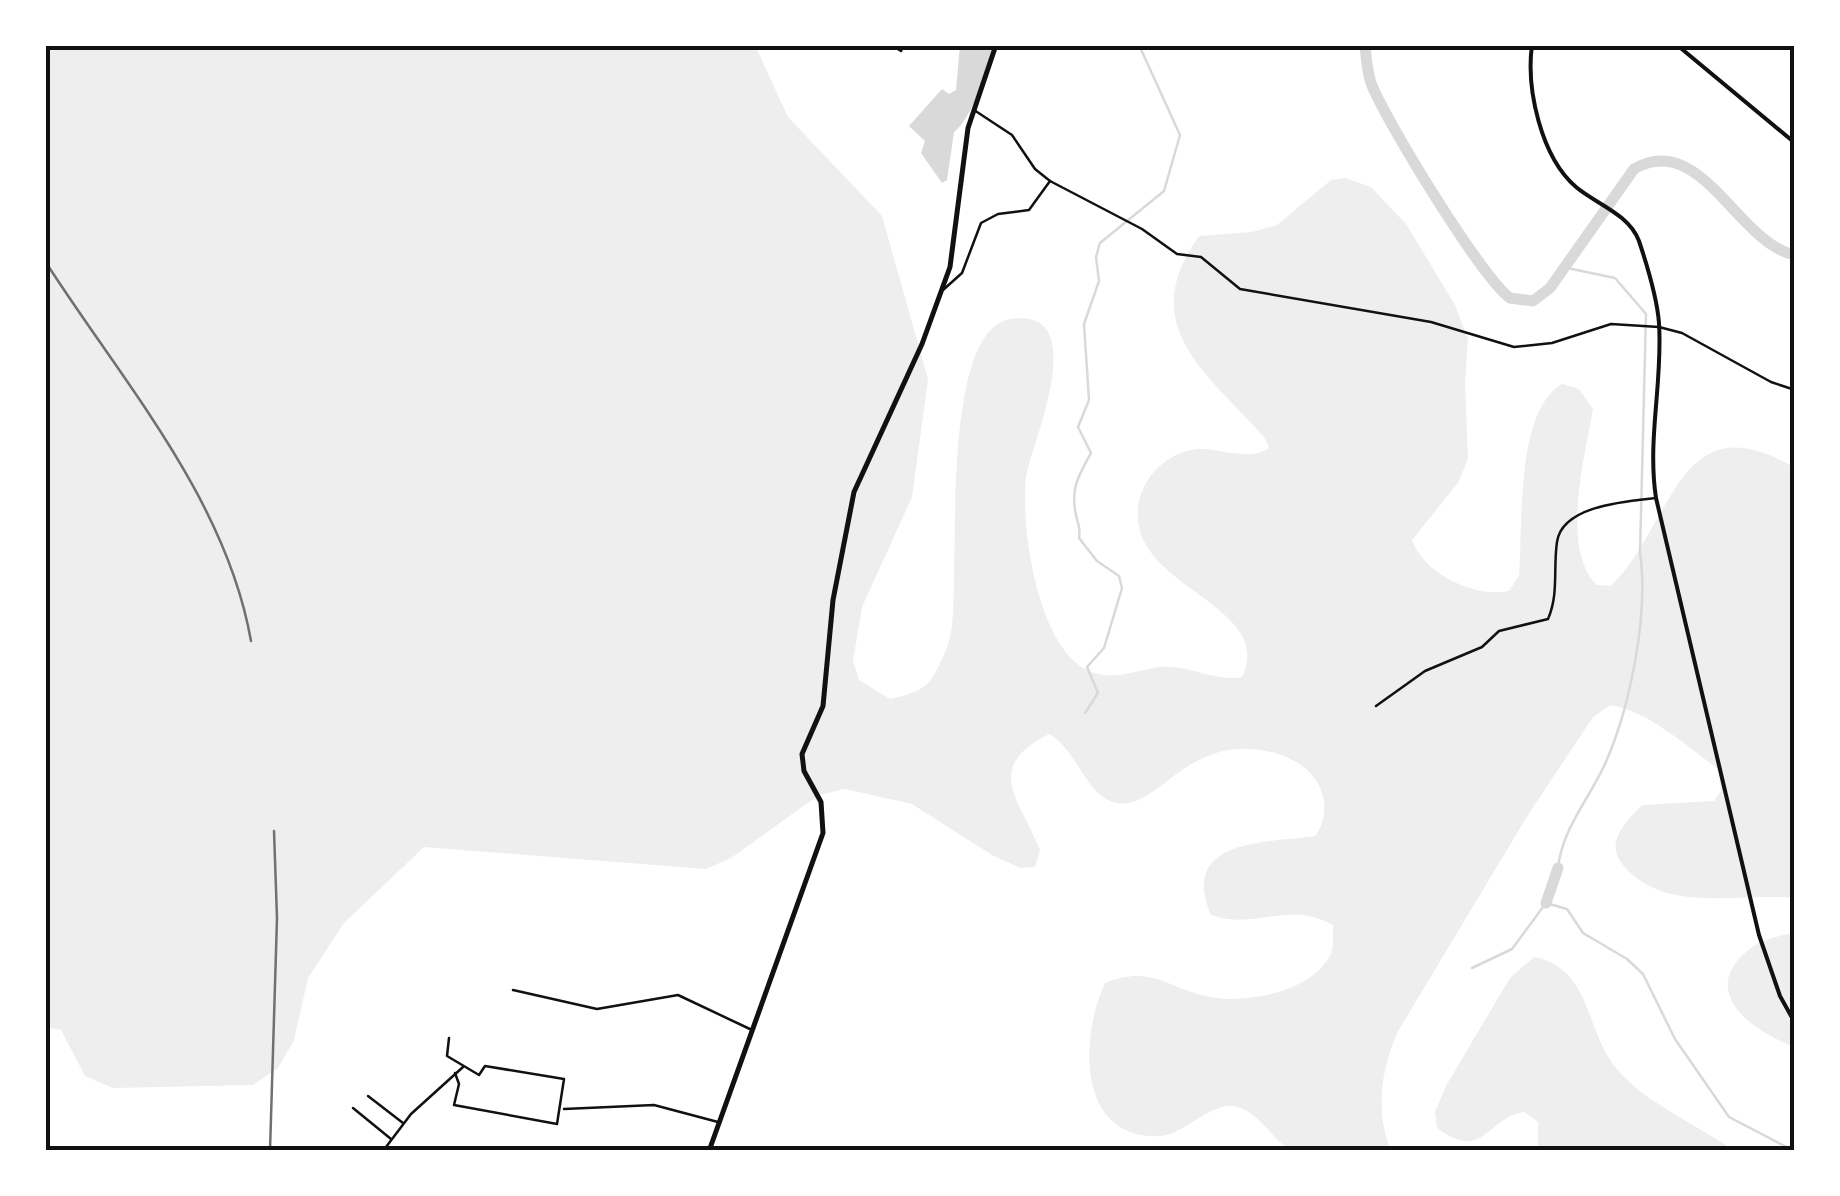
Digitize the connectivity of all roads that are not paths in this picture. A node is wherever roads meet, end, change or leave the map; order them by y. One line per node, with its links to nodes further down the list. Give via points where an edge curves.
1 (891, 45): 2 (street, via 901,52)
2 (903, 45)
3 (996, 45): 6 (main road)
4 (1532, 45): 10 (street, via 1532,81 1552,156 1567,178 1636,235)
5 (1677, 45): 7 (street)
6 (973, 110): 8 (street, via 1012,135); 9 (main road)
7 (1795, 144)
8 (1050, 182): 9 (street, via 1029,210 981,223 962,273); 10 (street, via 1178,254 1200,257 1240,289 1430,322 1514,347 1610,324)
9 (941, 291): 16 (main road, via 854,492 835,586 823,706 802,754 820,802 823,833)
10 (1659, 327): 11 (street); 12 (street, via 1652,428)
11 (1795, 390)
12 (1656, 498): 13 (street, via 1622,499 1563,525 1548,619 1500,632); 15 (street, via 1759,935)
13 (1376, 706)
14 (513, 990): 16 (street, via 598,1009 678,995)
15 (1795, 1024)
16 (754, 1031): 23 (main road)
17 (449, 1038): 18 (street, via 447,1056)
18 (464, 1066): 19 (street); 22 (street, via 479,1075 485,1066 564,1079)
19 (455, 1073): 22 (street, via 454,1105 558,1124); 24 (street)
20 (368, 1096): 24 (street)
21 (353, 1108): 25 (street)
22 (560, 1109): 23 (street, via 654,1105)
23 (719, 1123): 27 (main road)
24 (404, 1124): 25 (street)
25 (392, 1140): 26 (street)
26 (383, 1151)
27 (709, 1151)

